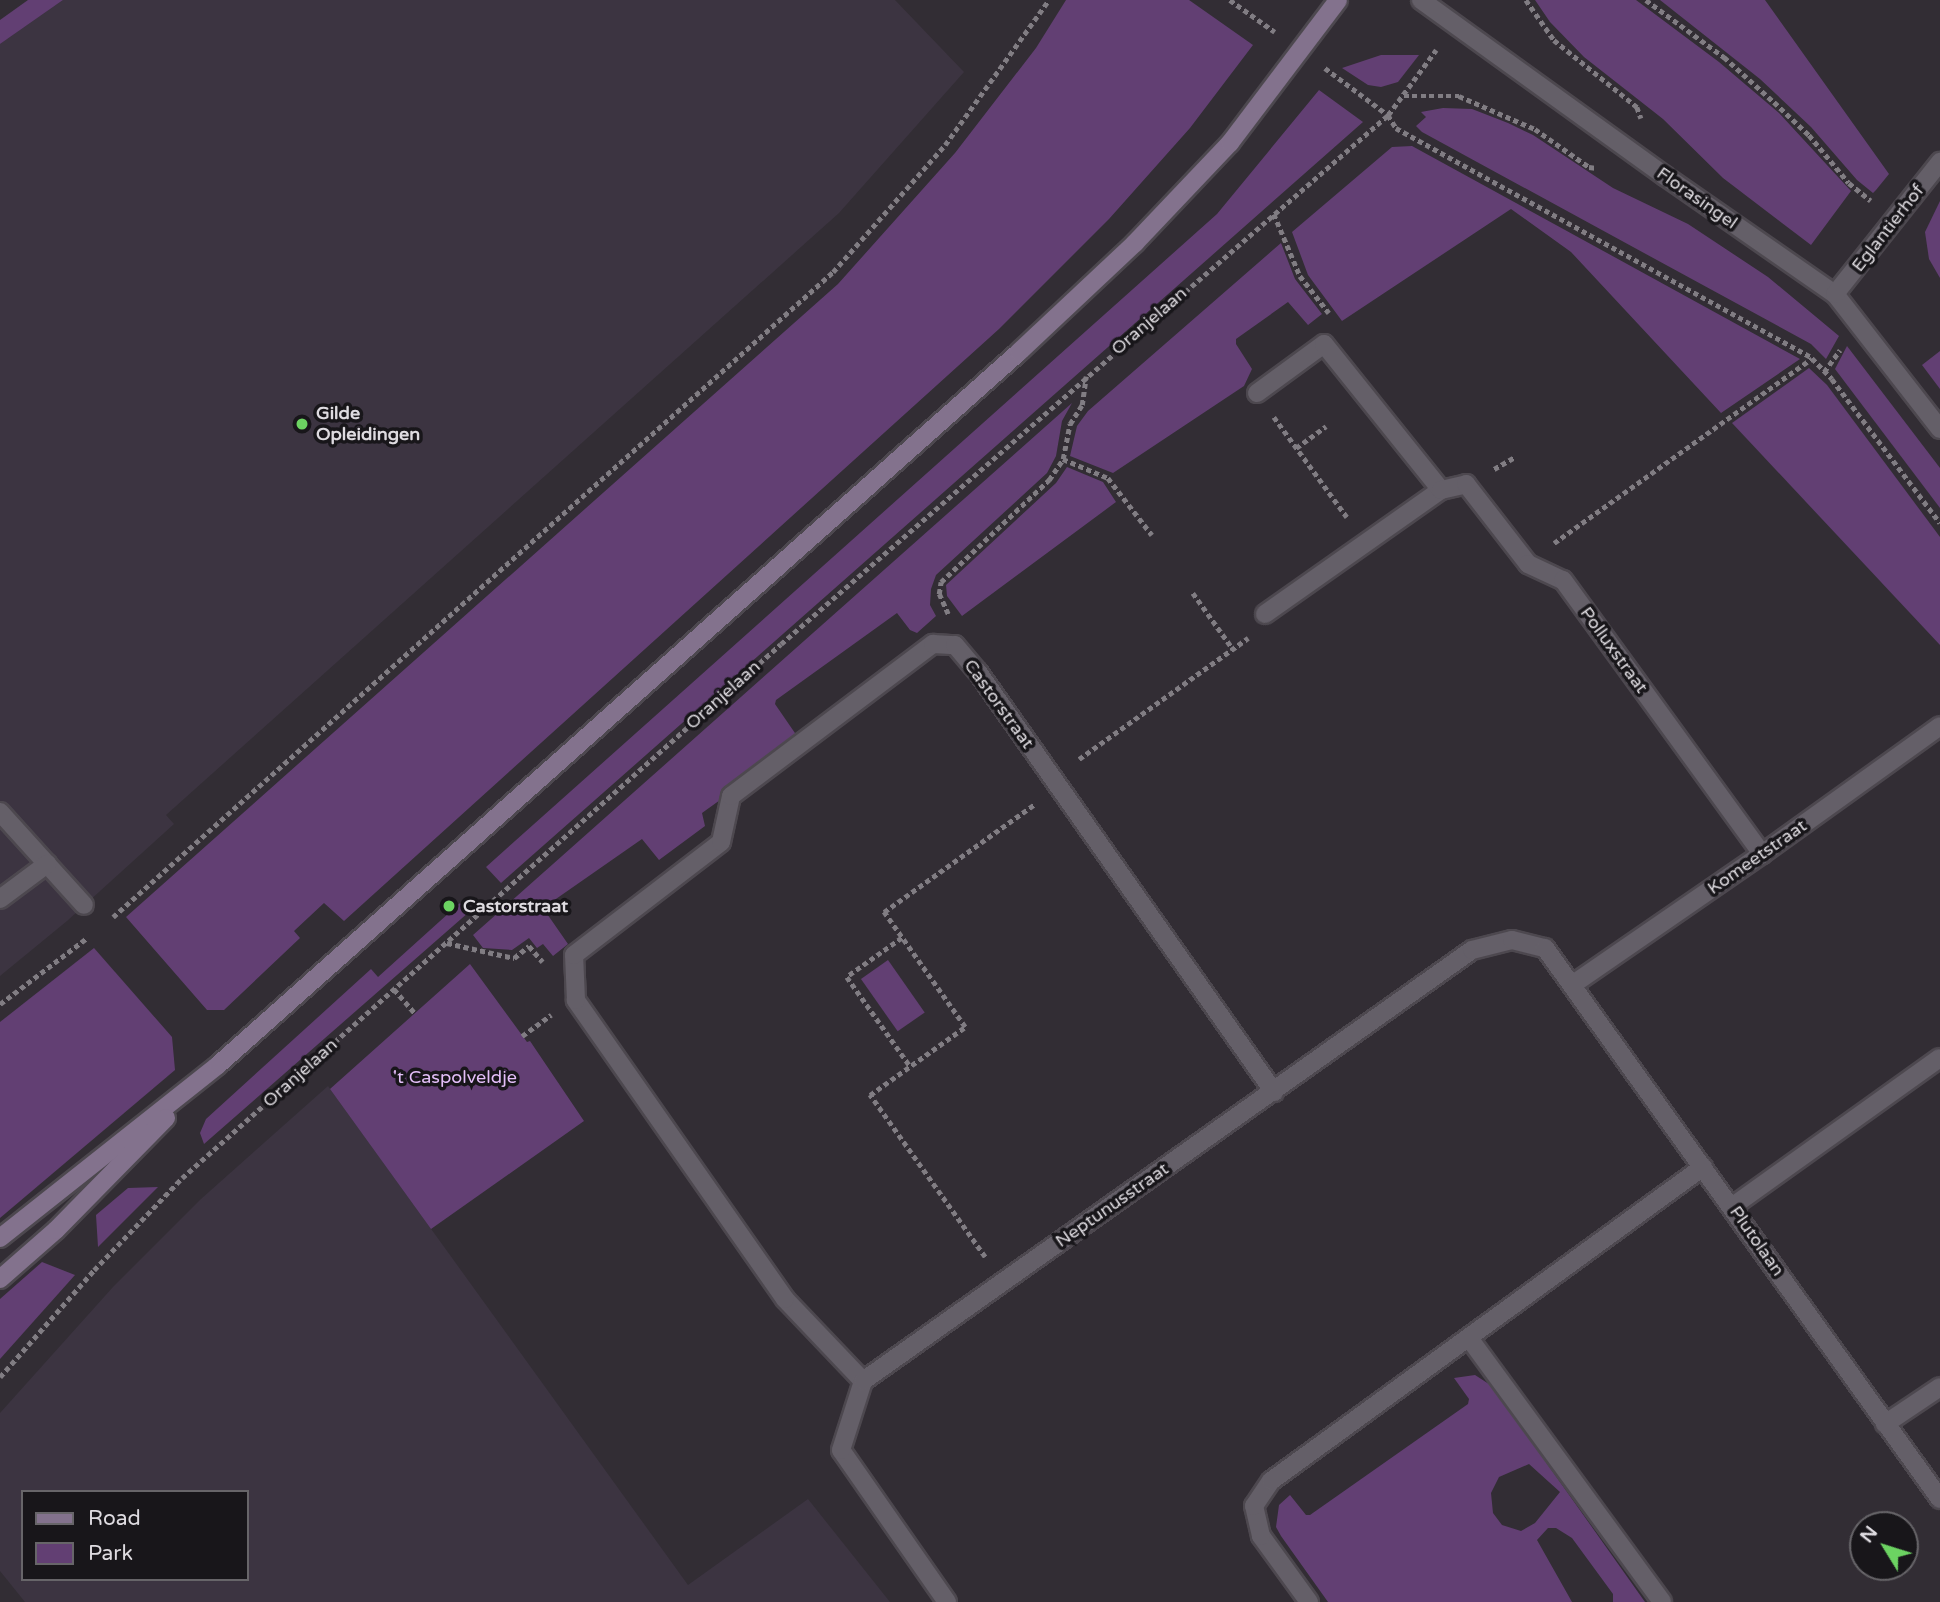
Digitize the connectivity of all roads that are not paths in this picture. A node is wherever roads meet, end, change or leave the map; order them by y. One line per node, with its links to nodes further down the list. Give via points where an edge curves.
1 (1338, 0): 17 (street, via 1230,143 1125,252 1009,362)
2 (1421, 0): 4 (street, Florasingel)
3 (1940, 162): 4 (street, Eglantierhof)
4 (1835, 294): 6 (street, Florasingel)
5 (1257, 394): 7 (street, via 1324,344)
6 (1940, 429)
7 (1441, 490): 8 (street); 11 (street, Polluxstraat, via 1466,484 1528,564 1563,580)
8 (1265, 614)
9 (1940, 726): 11 (street, Komeetstraat)
10 (0, 812): 12 (street)
11 (1762, 855): 15 (street, Komeetstraat)
12 (47, 864): 13 (street); 14 (street)
13 (0, 899)
14 (84, 905)
15 (1572, 985): 18 (street, Neptunusstraat, via 1545,948 1512,940 1472,950); 19 (street, Plutolaan)
16 (1940, 1058): 20 (street)
17 (218, 1065): 21 (street); 22 (street, via 56,1230)
18 (1274, 1092): 24 (street, Neptunusstraat); 24 (street, Castorstraat, via 986,683 955,645 933,644 732,796 721,842 574,955 576,1000 785,1299)
19 (1703, 1167): 20 (street, Plutolaan); 23 (street)
20 (1733, 1206): 26 (street, Plutolaan)
21 (0, 1238)
22 (0, 1279)
23 (1469, 1338): 29 (street, via 1271,1481 1254,1506 1261,1535); 30 (street)
24 (863, 1381): 28 (street, via 841,1450)
25 (1940, 1387): 26 (street)
26 (1885, 1424): 27 (street, Plutolaan)
27 (1940, 1499)
28 (947, 1602)
29 (1309, 1602)
30 (1662, 1602)

